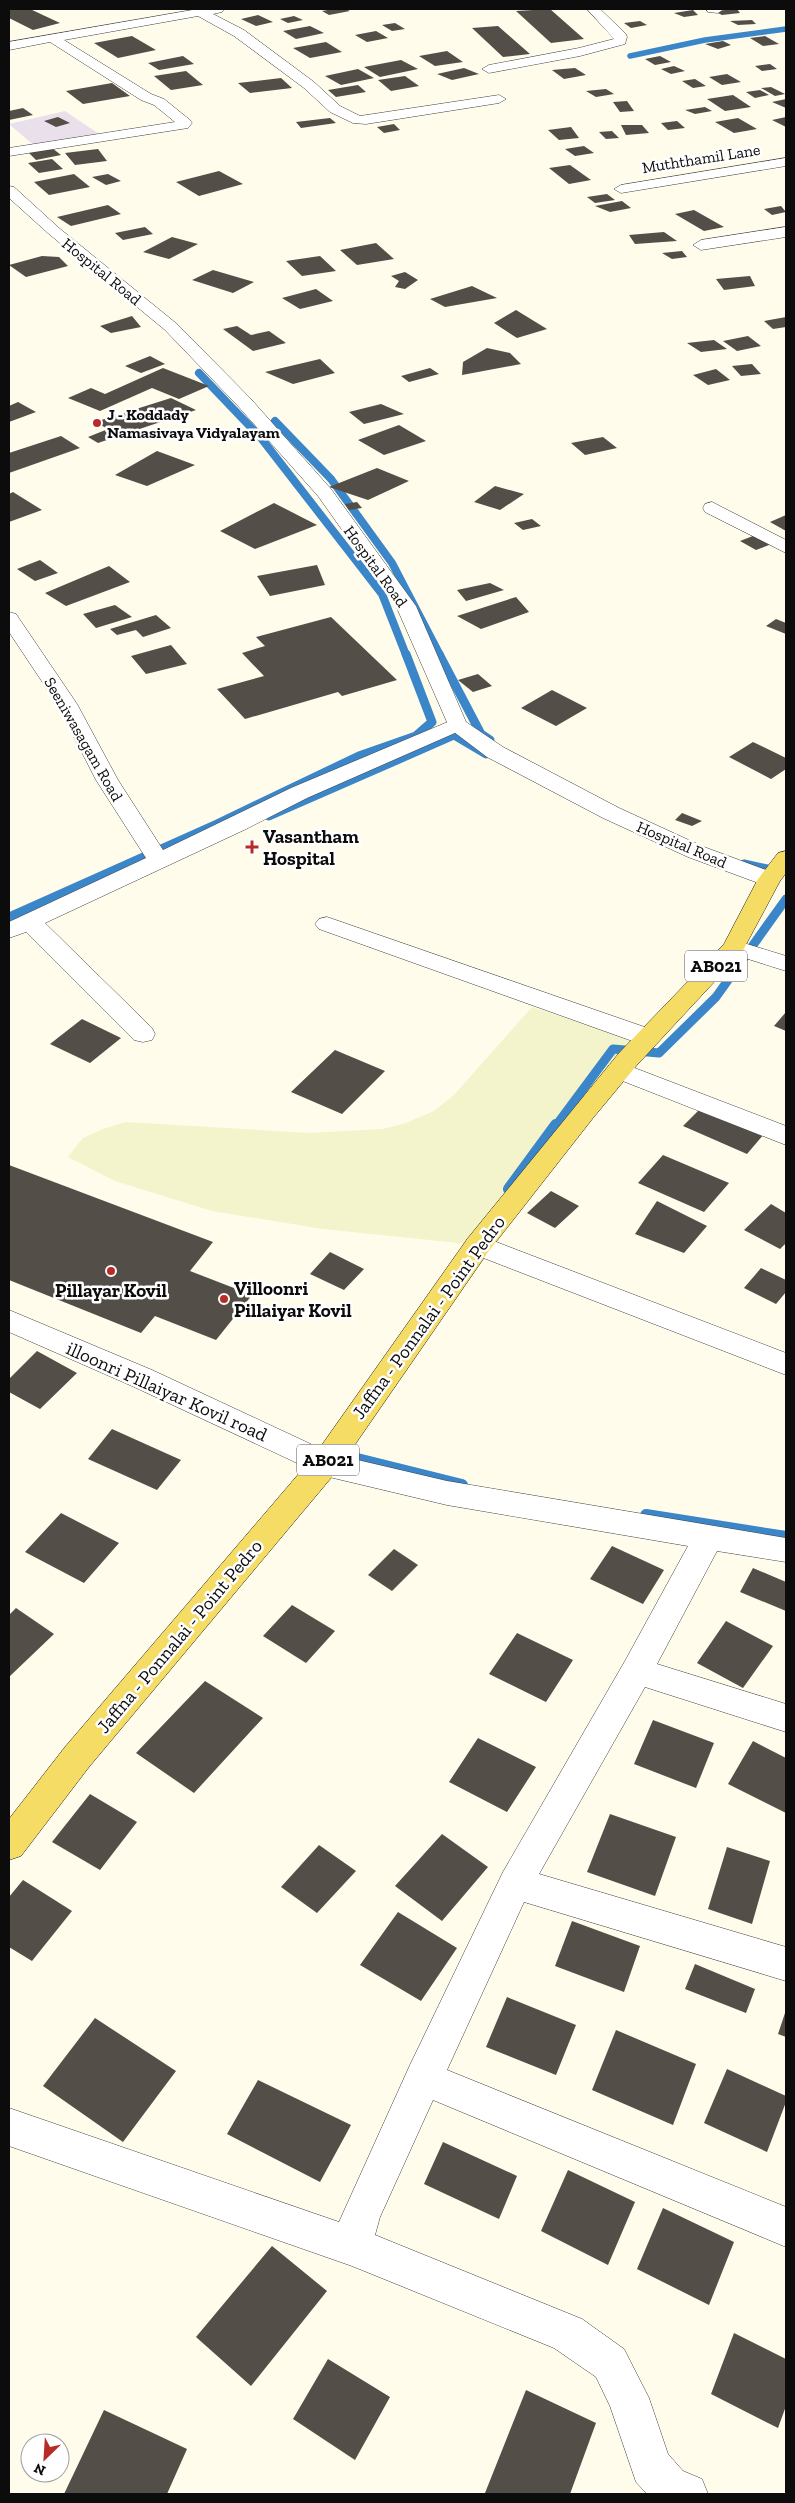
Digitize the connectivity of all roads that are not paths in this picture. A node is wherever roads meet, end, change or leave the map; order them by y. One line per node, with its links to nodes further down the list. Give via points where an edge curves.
1 (218, 9): 5 (street)
2 (593, 9): 8 (street, via 621,37 620,41)
3 (712, 9): 4 (street)
4 (718, 9)
5 (200, 12): 6 (street); 9 (street, via 238,33 309,85 335,110 362,120)
6 (52, 38): 7 (street); 10 (street, via 159,102 184,123 154,131)
7 (9, 46)
8 (489, 69)
9 (499, 99)
10 (9, 152)
11 (786, 162): 13 (street, Muththamil Lane)
12 (9, 190): 19 (street, Hospital Road, via 171,327 244,402 325,493 406,606)
13 (621, 190)
14 (786, 232): 15 (street)
15 (700, 245)
16 (712, 508): 17 (street)
17 (786, 547)
18 (9, 618): 21 (street, Seeniwasagam Road, via 68,704 111,787)
19 (457, 725): 21 (street, via 299,793); 22 (street, Hospital Road, via 495,752 611,813 696,852)
20 (786, 858): 22 (main road, Jaffna - Ponnalai - Point Pedro / AB021)
21 (159, 861): 24 (street)
22 (769, 879): 25 (main road, Jaffna - Ponnalai - Point Pedro / AB021)
23 (326, 924): 28 (street)
24 (19, 926): 27 (street)
25 (734, 947): 26 (street); 28 (main road, Jaffna - Ponnalai - Point Pedro / AB021)
26 (786, 964)
27 (143, 1034)
28 (634, 1052): 29 (street); 30 (main road, Jaffna - Ponnalai - Point Pedro / AB021)
29 (786, 1136)
30 (478, 1245): 32 (street); 33 (main road, Jaffna - Ponnalai - Point Pedro / AB021, via 360,1410)
31 (9, 1320): 33 (street, illoonri Pillaiyar Kovil road)
32 (786, 1364)
33 (326, 1464): 34 (street, illoonri Pillaiyar Kovil road, via 447,1493); 38 (main road, Jaffna - Ponnalai - Point Pedro / AB021, via 77,1757)
34 (709, 1536): 35 (street, illoonri Pillaiyar Kovil road); 36 (street)
35 (786, 1550)
36 (638, 1671): 37 (street); 39 (street)
37 (786, 1718)
38 (9, 1845)
39 (515, 1883): 40 (street); 41 (street)
40 (786, 1964)
41 (423, 2078): 43 (street); 44 (street, via 361,2214)
42 (9, 2127): 44 (street)
43 (786, 2226)
44 (352, 2246): 45 (street, via 568,2333 610,2363 628,2398 651,2467 668,2488)
45 (686, 2494)

